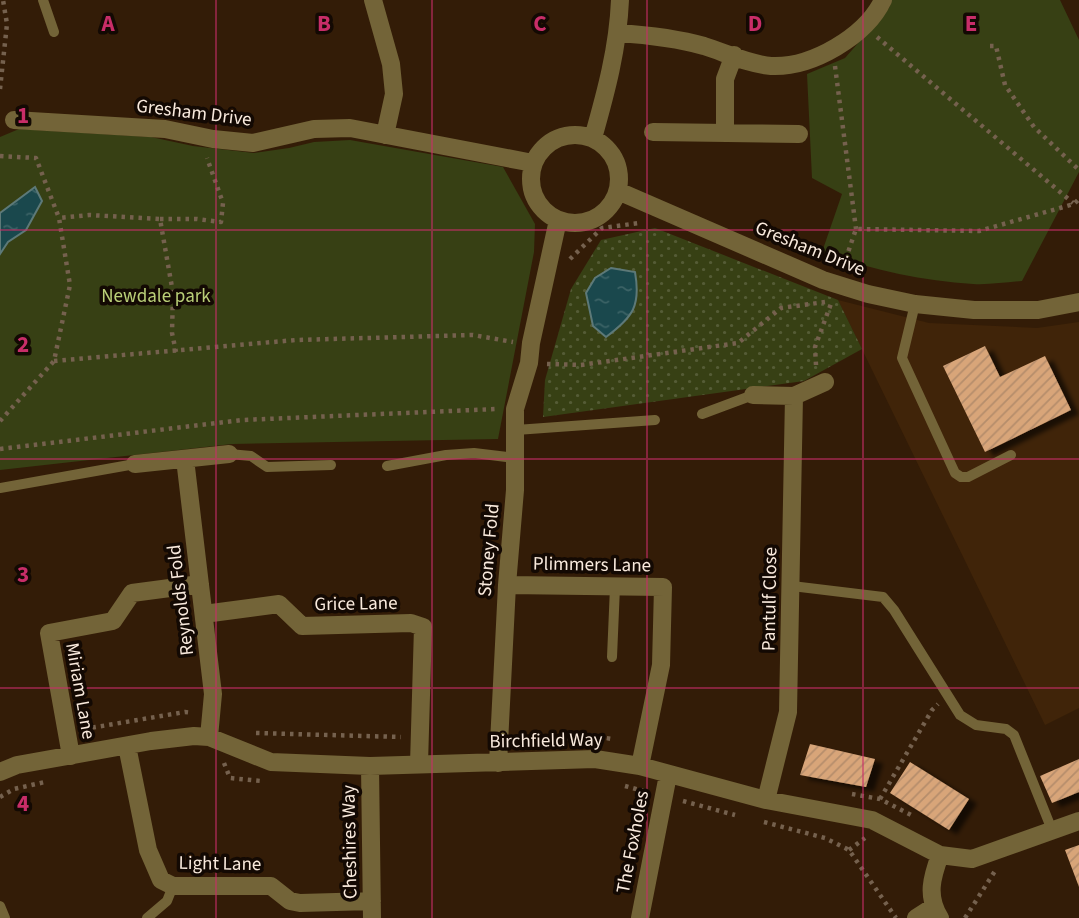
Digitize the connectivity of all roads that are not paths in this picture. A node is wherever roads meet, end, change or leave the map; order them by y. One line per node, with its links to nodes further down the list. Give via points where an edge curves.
1 (43, 0): 5 (lane)
2 (373, 0): 12 (street, via 391,64 394,94)
3 (620, 0): 6 (street)
4 (883, 0): 7 (street, via 864,26 830,50 774,66)
5 (54, 32)
6 (618, 33): 7 (street, via 680,40); 13 (street)
7 (734, 55): 10 (street, via 725,79)
8 (14, 120): 12 (street, Gresham Drive, via 165,129 253,143 314,129 350,128)
9 (653, 132): 10 (street)
10 (725, 132): 11 (street)
11 (799, 134)
12 (385, 135): 14 (street, Gresham Drive)
13 (593, 138): 14 (street, via 572,134 557,138); 15 (street, via 613,156 620,171)
14 (533, 163): 16 (street, via 534,197)
15 (618, 191): 16 (street, via 610,207 595,220); 18 (street, Gresham Drive, via 835,293 868,294)
16 (558, 220): 22 (street, Stoney Fold)
17 (1079, 302): 18 (street, Gresham Drive, via 1038,310)
18 (915, 304): 26 (lane, via 902,358 955,473 968,477)
19 (821, 384): 21 (street)
20 (752, 395): 21 (street); 23 (lane)
21 (794, 397): 35 (street, Pantulf Close)
22 (515, 409): 24 (lane, via 516,430); 27 (street, Stoney Fold)
23 (702, 414)
24 (655, 419)
25 (229, 454): 28 (street); 30 (lane, via 251,456 267,467)
26 (1011, 455)
27 (515, 458): 31 (lane, via 456,454); 34 (street, Stoney Fold)
28 (185, 459): 29 (street); 33 (street, Reynolds Fold)
29 (135, 464): 32 (lane)
30 (331, 465)
31 (387, 466)
32 (0, 488)
33 (200, 584): 37 (street, Reynolds Fold); 41 (street, Miriam Lane, via 132,593 113,621 49,633)
34 (507, 584): 36 (street, Plimmers Lane); 42 (street, Stoney Fold)
35 (792, 586): 48 (street, Pantulf Close, via 788,712); 50 (lane, via 883,597 960,715 976,725 1006,729 1014,735)
36 (615, 587): 38 (lane); 45 (street, Plimmers Lane, via 663,587 661,665)
37 (204, 614): 39 (street, Reynolds Fold, via 213,694); 43 (street, Grice Lane, via 279,604 302,626 411,623 423,627)
38 (612, 657)
39 (209, 737): 40 (street, Birchfield Way); 44 (street, Birchfield Way, via 271,761)
40 (127, 746): 41 (street, Birchfield Way); 52 (street, Light Lane, via 148,850 161,880)
41 (71, 756): 46 (street, Birchfield Way)
42 (498, 763): 43 (street, Birchfield Way); 45 (street, Birchfield Way, via 595,759)
43 (419, 764): 44 (street, Birchfield Way)
44 (370, 766): 54 (street, Cheshires Way)
45 (640, 766): 47 (street, Birchfield Way)
46 (0, 772)
47 (668, 775): 48 (street, Birchfield Way); 58 (street, The Foxholes)
48 (766, 800): 51 (street, Birchfield Way, via 872,820)
49 (1079, 821): 50 (street, Birchfield Way)
50 (1052, 830): 51 (street, Birchfield Way, via 972,859)
51 (940, 855): 55 (street, via 931,880)
52 (173, 886): 54 (street, Light Lane, via 271,886 290,901); 57 (lane, via 167,901)
53 (0, 906): 56 (lane)
54 (372, 910)
55 (937, 912): 59 (street)
56 (5, 918)
57 (147, 918)
58 (640, 918)
59 (916, 918)

